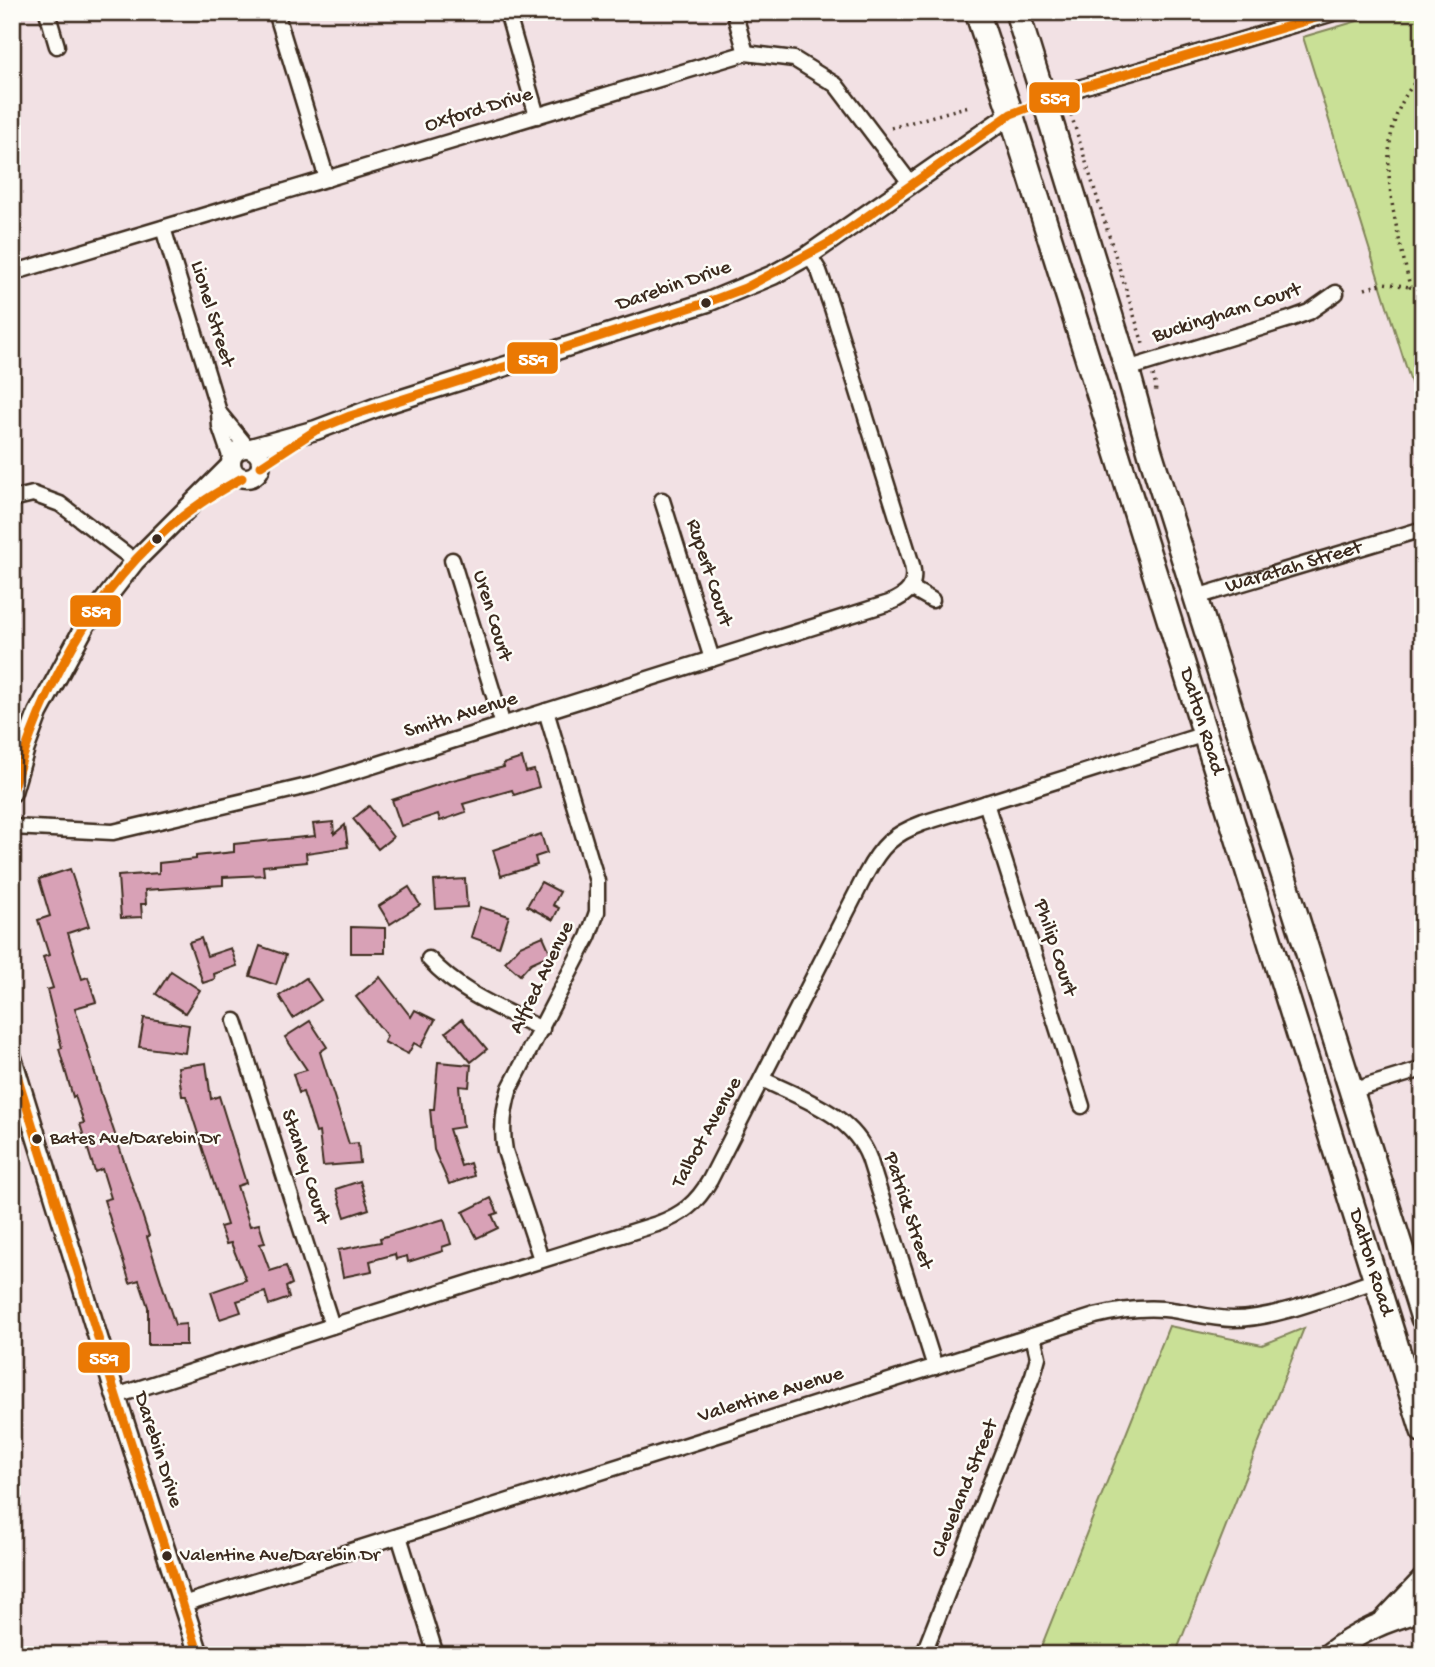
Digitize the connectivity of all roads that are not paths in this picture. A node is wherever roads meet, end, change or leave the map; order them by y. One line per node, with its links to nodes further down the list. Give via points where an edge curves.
1 (47, 12): 8 (street)
2 (276, 12): 13 (street)
3 (507, 12): 12 (street)
4 (734, 12): 9 (street)
5 (977, 12): 11 (main road, Dalton Road)
6 (1017, 12): 10 (main road, Dalton Road)
7 (1337, 12): 10 (street)
8 (57, 46)
9 (746, 53): 12 (street, Oxford Drive); 14 (street, Oxford Drive, via 794,59 836,85)
10 (1055, 97): 11 (main road); 19 (main road, Dalton Road)
11 (1011, 114): 14 (street, Darebin Drive); 33 (main road, Dalton Road)
12 (537, 116): 13 (street, Oxford Drive)
13 (327, 179): 15 (street, Oxford Drive)
14 (911, 184): 16 (street, Darebin Drive)
15 (163, 228): 17 (street, Oxford Drive); 20 (street, Lionel Street)
16 (809, 256): 21 (street, Darebin Drive, via 708,302); 30 (street, via 832,308 912,565)
17 (12, 273)
18 (1336, 293): 19 (street, Buckingham Court, via 1290,319)
19 (1138, 365): 31 (main road, Dalton Road, via 1150,452)
20 (219, 412): 22 (street, Lionel Street); 24 (street, Lionel Street)
21 (316, 430): 22 (street, Darebin Drive); 23 (street, Darebin Drive)
22 (249, 448): 23 (street, via 261,457); 24 (street, via 237,450)
23 (261, 466): 24 (street, via 254,476)
24 (235, 467): 29 (street, via 224,487 177,520)
25 (12, 499): 29 (street, via 33,494 60,504)
26 (662, 500): 34 (street, Rupert Court)
27 (1423, 529): 31 (street, Waratah Street)
28 (452, 560): 36 (street, Uren Court)
29 (135, 561): 38 (street, via 86,624 56,677 25,748)
30 (911, 588): 32 (street); 34 (street, Smith Avenue, via 889,603)
31 (1196, 597): 33 (main road, Waratah Street); 47 (main road, Dalton Road)
32 (932, 600)
33 (1166, 607): 37 (main road, Dalton Road)
34 (712, 659): 35 (street, Smith Avenue)
35 (546, 711): 36 (street, Smith Avenue); 43 (street, Alfred Avenue, via 591,857 598,898 588,937)
36 (503, 725): 40 (street, Smith Avenue, via 312,785 124,830)
37 (1205, 734): 39 (street, Talbot Avenue); 51 (main road, Dalton Road)
38 (12, 792)
39 (986, 803): 46 (street, Talbot Avenue, via 907,829 884,845); 48 (street, Philip Court)
40 (12, 827)
41 (429, 959): 43 (street, via 464,991)
42 (235, 1021): 53 (street, Stanley Court)
43 (542, 1030): 50 (street, Alfred Avenue, via 510,1088 502,1123 505,1151)
44 (12, 1058): 49 (street, Darebin Drive)
45 (1423, 1069): 47 (street)
46 (762, 1079): 50 (street, Talbot Avenue, via 710,1180 690,1207 673,1218); 55 (street, Patrick Street, via 841,1121 860,1139)
47 (1351, 1091): 52 (main road, Dalton Road)
48 (1082, 1106)
49 (19, 1107): 56 (street, Darebin Drive)
50 (541, 1259): 53 (street, Talbot Avenue)
51 (1377, 1280): 54 (street, Valentine Avenue, via 1250,1318 1121,1309); 57 (main road, Dalton Road)
52 (1423, 1318)
53 (332, 1326): 56 (street, Talbot Avenue)
54 (1034, 1336): 55 (street, Valentine Avenue); 65 (street, Cleveland Street, via 1038,1357 1033,1375)
55 (935, 1367): 58 (street, Valentine Avenue)
56 (116, 1396): 60 (street, Darebin Drive)
57 (1423, 1431)
58 (399, 1536): 60 (street, Valentine Avenue); 64 (street)
59 (1423, 1580): 62 (main road)
60 (183, 1604): 63 (street, Darebin Drive)
61 (1423, 1610): 62 (main road)
62 (1384, 1621): 66 (main road)
63 (199, 1655)
64 (436, 1655)
65 (923, 1655)
66 (1328, 1655)

